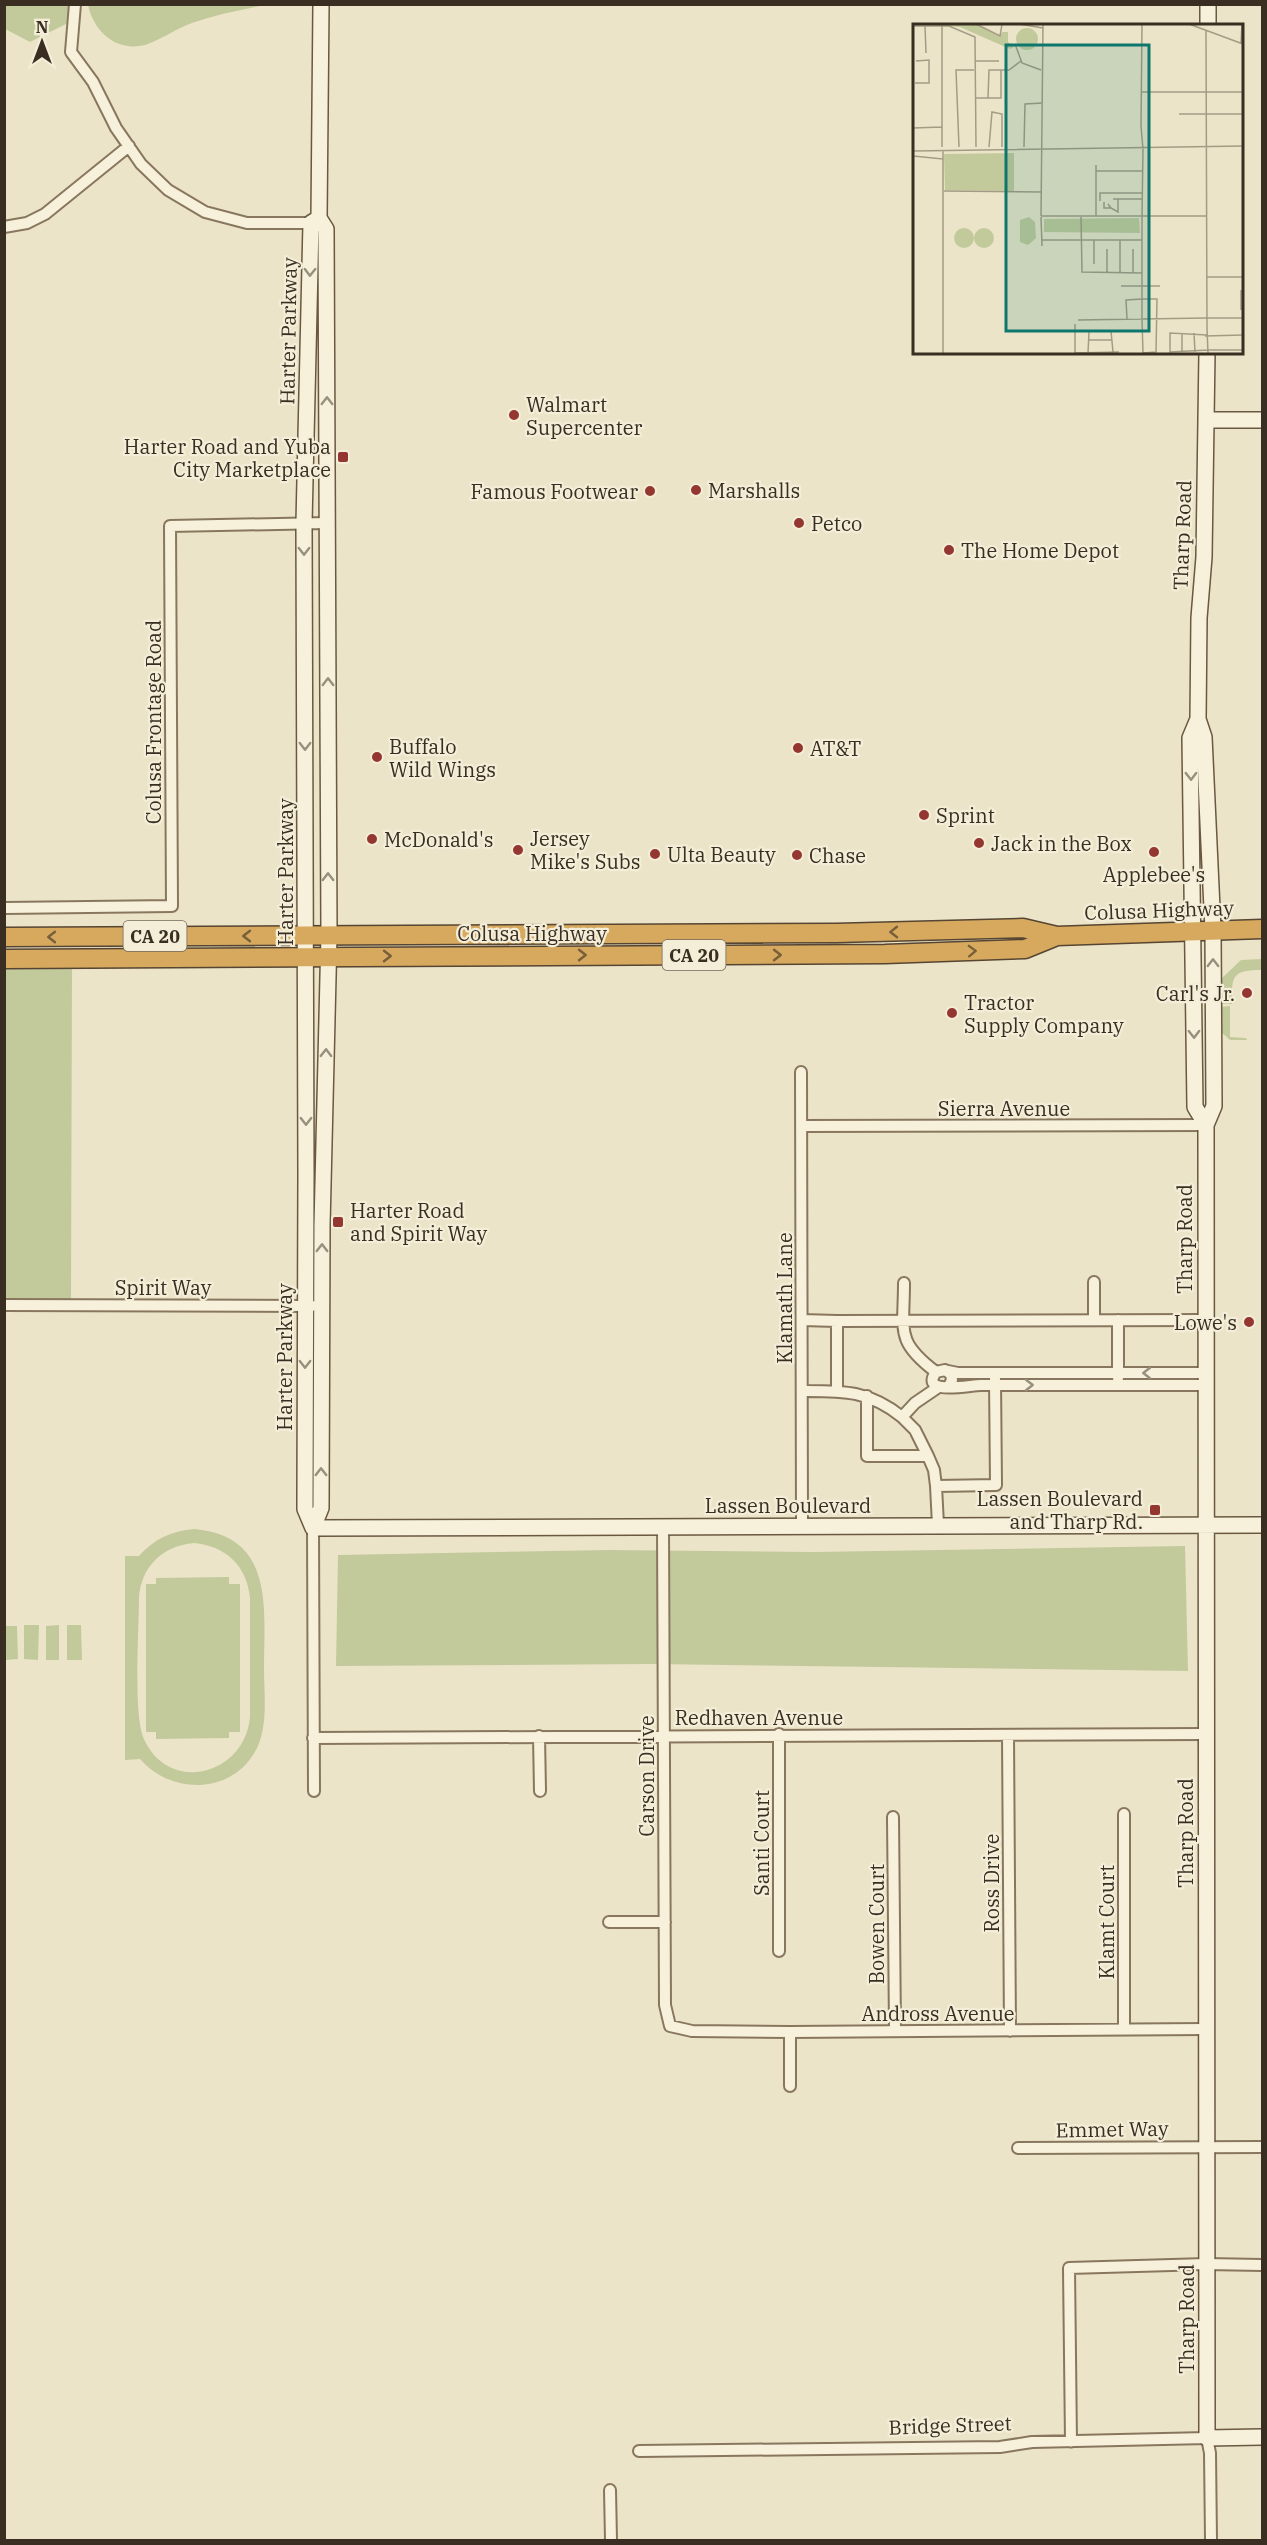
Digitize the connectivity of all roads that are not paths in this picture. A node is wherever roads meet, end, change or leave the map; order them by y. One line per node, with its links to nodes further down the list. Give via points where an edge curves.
1 (75, 4): 5 (street, via 71,51)
2 (321, 4): 6 (street, Harter Parkway)
3 (1208, 4): 4 (street)
4 (1208, 24)
5 (129, 146): 6 (street, via 141,165 168,190 205,212 247,223); 7 (street, via 45,214 27,223)
6 (315, 220): 11 (street, Harter Parkway, one-way to 11); 12 (street, Harter Parkway, one-way to 6, via 326,229)
7 (4, 227)
8 (1207, 354): 9 (street, Tharp Road)
9 (1207, 420): 10 (street); 13 (street, Tharp Road)
10 (1263, 420)
11 (304, 523): 12 (street, Colusa Frontage Road); 14 (street, Colusa Frontage Road, via 170,526 172,906); 18 (street, Harter Parkway, one-way to 18)
12 (327, 523): 19 (street, Harter Parkway, one-way to 12)
13 (1197, 719): 16 (street, Tharp Road, via 1204,737); 17 (street, Tharp Road, one-way to 17, via 1190,738)
14 (4, 908)
15 (1263, 929): 16 (highway, Colusa Highway / CA 20)
16 (1213, 930): 17 (highway, Colusa Highway / CA 20); 26 (street, Tharp Road, one-way to 16, via 1214,1106)
17 (1192, 931): 20 (highway, Colusa Highway / CA 20); 26 (street, Tharp Road, one-way to 26, via 1195,1107)
18 (306, 935): 19 (highway, Colusa Highway / CA 20); 21 (highway, CA 20, one-way to 21); 22 (street, Harter Parkway)
19 (329, 935): 20 (highway, Colusa Highway / CA 20, one-way to 19, via 1023,928 836,933); 23 (street, Harter Parkway)
20 (1057, 936): 23 (highway, Colusa Highway / CA 20, one-way to 20, via 896,954 1026,949)
21 (4, 937)
22 (306, 957): 23 (highway, Colusa Highway / CA 20); 24 (highway, Colusa Highway / CA 20); 31 (street, Harter Parkway, one-way to 31)
23 (328, 957): 32 (street, Harter Parkway, one-way to 23)
24 (4, 959)
25 (801, 1072): 27 (street, Klamath Lane)
26 (1206, 1125): 27 (street, Sierra Avenue); 36 (street, Tharp Road)
27 (802, 1126): 33 (street, Klamath Lane)
28 (1094, 1282): 34 (street)
29 (904, 1284): 38 (street)
30 (4, 1305): 31 (street, Spirit Way)
31 (305, 1306): 32 (street, Spirit Way); 58 (street, Harter Parkway, one-way to 58, via 305,1509)
32 (322, 1306): 58 (street, Harter Parkway, one-way to 32, via 321,1508)
33 (802, 1320): 37 (street); 48 (street, Klamath Lane)
34 (1094, 1320): 35 (street); 38 (street)
35 (1118, 1320): 36 (street); 42 (street)
36 (1205, 1320): 43 (street, Tharp Road)
37 (837, 1321): 38 (street); 47 (street)
38 (904, 1321): 40 (street, via 908,1346)
39 (948, 1371): 40 (street); 41 (street); 45 (street)
40 (936, 1372): 46 (street, via 933,1380)
41 (995, 1373): 42 (street); 44 (street)
42 (1118, 1379): 43 (street); 44 (street, one-way to 42)
43 (1205, 1379): 55 (street, Tharp Road)
44 (995, 1385): 45 (street); 52 (street, via 996,1485)
45 (950, 1386): 46 (street)
46 (937, 1388): 50 (street)
47 (837, 1390): 48 (street); 49 (street)
48 (802, 1391): 53 (street, Klamath Lane)
49 (867, 1396): 50 (street); 51 (street, via 867,1456)
50 (902, 1417): 51 (street, via 915,1430)
51 (928, 1456): 52 (street)
52 (936, 1486): 54 (street)
53 (802, 1525): 54 (street, Lassen Boulevard); 57 (street, Lassen Boulevard)
54 (938, 1525): 55 (street, Lassen Boulevard)
55 (1205, 1525): 56 (street, Lassen Boulevard); 60 (street, Tharp Road)
56 (1263, 1525)
57 (663, 1526): 58 (street, Lassen Boulevard); 61 (street, Carson Drive)
58 (313, 1528): 64 (street, Harter Parkway)
59 (779, 1734): 61 (street, Redhaven Avenue); 62 (street, Redhaven Avenue); 71 (street, Santi Court)
60 (1205, 1734): 62 (street, Redhaven Avenue); 73 (street, Tharp Road)
61 (664, 1735): 63 (street, Redhaven Avenue); 70 (street, Carson Drive)
62 (1008, 1735): 76 (street, Ross Drive)
63 (539, 1736): 64 (street, Redhaven Avenue); 66 (street)
64 (313, 1738): 65 (street, Harter Parkway)
65 (314, 1791)
66 (540, 1791)
67 (1124, 1814): 75 (street, Klamt Court)
68 (893, 1817): 74 (street, Bowen Court)
69 (609, 1922): 70 (street)
70 (665, 1922): 72 (street, Carson Drive, via 665,2005)
71 (779, 1951)
72 (670, 2026): 77 (street, Andross Avenue, via 692,2031)
73 (1207, 2029): 75 (street, Andross Avenue); 79 (street, Tharp Road)
74 (895, 2030): 76 (street, Andross Avenue); 77 (street, Andross Avenue)
75 (1124, 2030): 76 (street, Andross Avenue)
76 (1010, 2031)
77 (790, 2032): 78 (street)
78 (790, 2086)
79 (1207, 2146): 80 (street, Emmet Way); 81 (street, Emmet Way); 82 (street, Tharp Road)
80 (1263, 2147)
81 (1018, 2148)
82 (1206, 2264): 83 (street); 85 (street, Tharp Road); 86 (street, via 1069,2268)
83 (1263, 2265)
84 (1263, 2437): 85 (street, Bridge Street)
85 (1207, 2438): 86 (street, Bridge Street); 90 (street, Tharp Road)
86 (1071, 2442): 87 (street, Bridge Street, via 1000,2447)
87 (639, 2451)
88 (610, 2490): 89 (street)
89 (611, 2541)
90 (1211, 2541)

